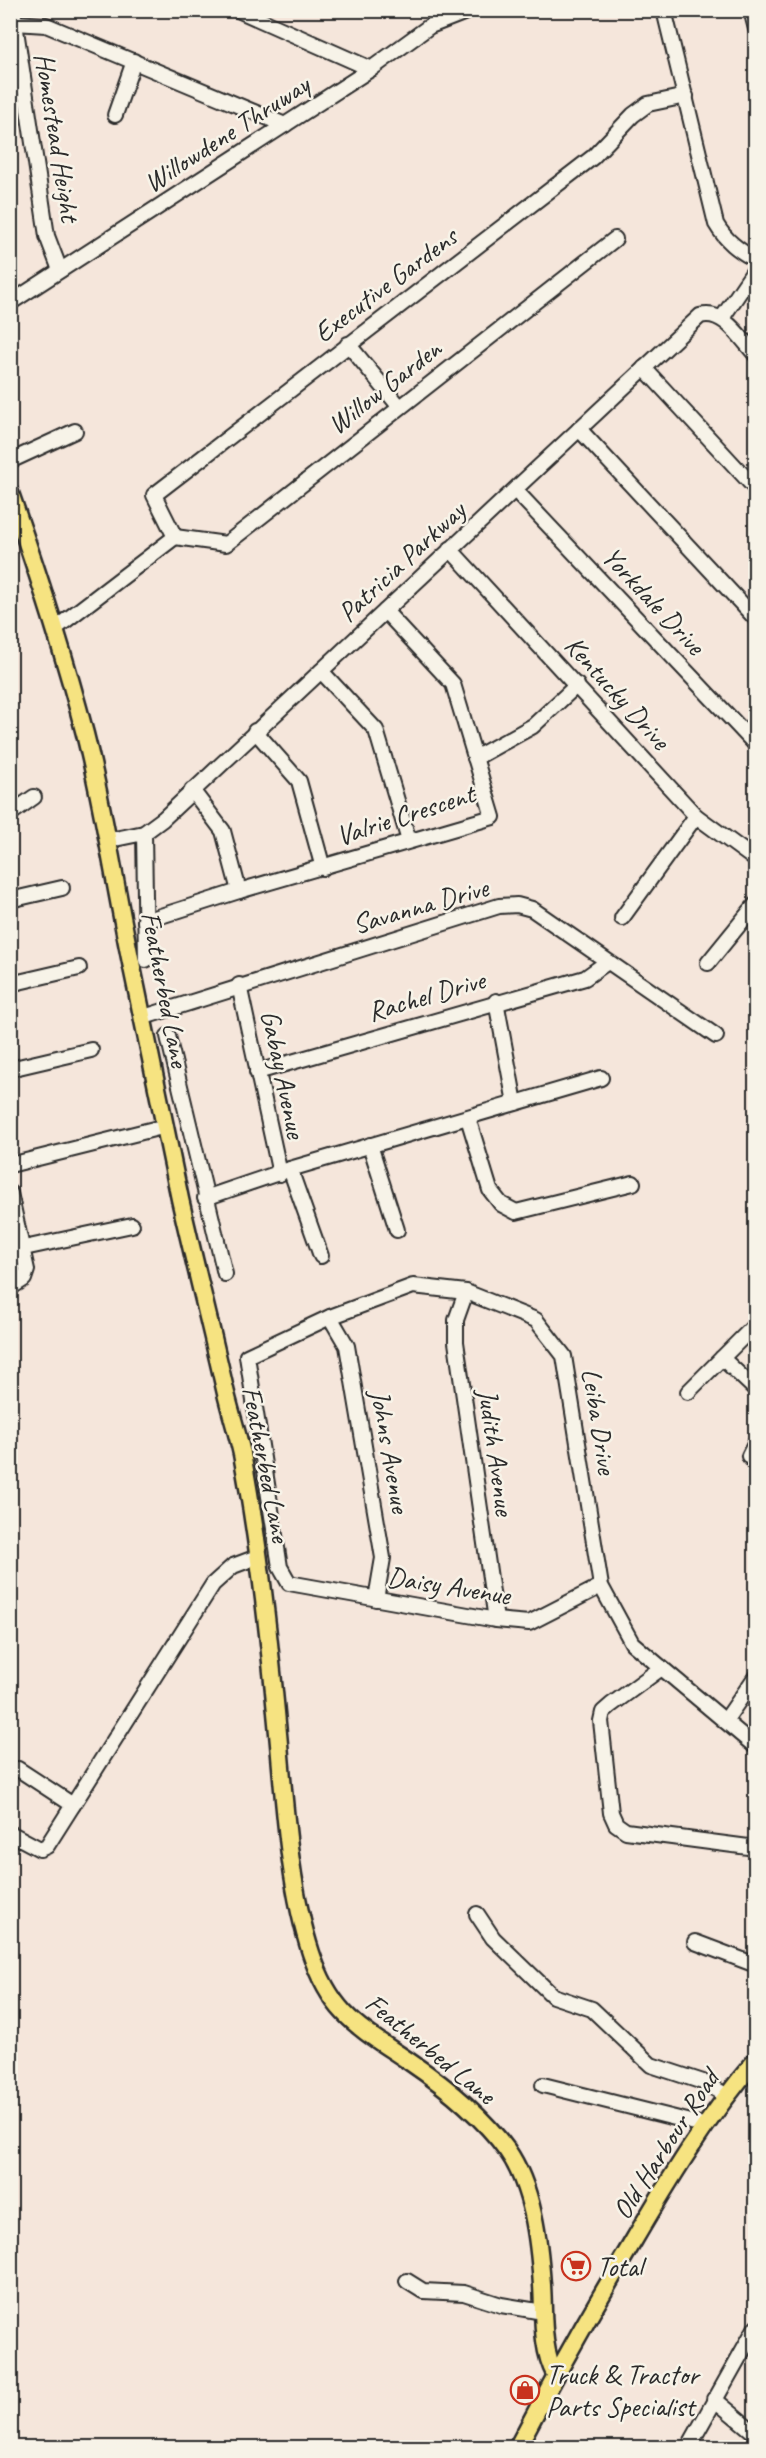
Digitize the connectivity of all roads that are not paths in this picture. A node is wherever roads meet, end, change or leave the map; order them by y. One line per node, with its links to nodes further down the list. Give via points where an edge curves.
1 (238, 10): 8 (street)
2 (471, 10): 8 (street, Willowdene Thruway, via 430,26)
3 (664, 10): 9 (street)
4 (751, 10): 6 (street)
5 (14, 17): 7 (street); 15 (street, Homestead Height, via 47,236)
6 (756, 29)
7 (134, 61): 10 (street); 11 (street)
8 (371, 69): 11 (street, Willowdene Thruway)
9 (686, 96): 13 (street, via 716,224 723,237); 18 (street, Executive Gardens, via 648,104 633,115 593,157)
10 (115, 115)
11 (285, 125): 15 (street, Willowdene Thruway)
12 (615, 239): 21 (street, Willow Garden)
13 (756, 260)
14 (756, 268): 17 (street)
15 (60, 270): 16 (street, Willowdene Thruway)
16 (10, 303)
17 (722, 318): 19 (street); 20 (street, Patricia Parkway, via 710,313 700,315)
18 (348, 344): 21 (street); 28 (street, Executive Gardens, via 154,495)
19 (756, 355)
20 (644, 368): 22 (street, Patricia Parkway); 25 (street)
21 (399, 406): 28 (street, Willow Garden, via 226,544)
22 (579, 429): 26 (street, Patricia Parkway); 31 (street)
23 (75, 431): 24 (street)
24 (10, 461)
25 (756, 489)
26 (515, 490): 29 (street, Patricia Parkway); 36 (street, Yorkdale Drive)
27 (10, 493): 32 (main road, Featherbed Lane)
28 (176, 537): 32 (street)
29 (450, 549): 30 (street, Patricia Parkway); 34 (street, Kentucky Drive)
30 (385, 611): 33 (street, Patricia Parkway); 37 (street, Valrie Crescent, via 453,684)
31 (756, 619)
32 (56, 628): 43 (main road, Featherbed Lane)
33 (321, 672): 35 (street, Patricia Parkway); 44 (street, via 376,730)
34 (577, 685): 37 (street, via 533,726); 41 (street, Kentucky Drive)
35 (255, 731): 38 (street, Patricia Parkway); 46 (street, via 299,781)
36 (756, 746)
37 (475, 758): 44 (street, Valrie Crescent, via 494,817)
38 (192, 790): 42 (street, Patricia Parkway); 48 (street, via 223,831)
39 (34, 797): 40 (street)
40 (10, 814)
41 (696, 816): 45 (street, Kentucky Drive); 51 (street)
42 (144, 833): 43 (street, Patricia Parkway); 52 (street)
43 (110, 840): 60 (main road, Featherbed Lane, via 132,971)
44 (409, 840): 46 (street, Valrie Crescent)
45 (756, 860)
46 (323, 868): 48 (street, Valrie Crescent)
47 (62, 888): 49 (street)
48 (239, 891): 52 (street, Valrie Crescent)
49 (10, 900)
50 (756, 904): 55 (street)
51 (622, 918)
52 (145, 921): 53 (street)
53 (146, 960)
54 (606, 963): 58 (street, Savanna Drive, via 532,909 499,906); 59 (street, Rachel Drive, via 585,978); 62 (street, Savanna Drive)
55 (708, 963)
56 (79, 968): 57 (street)
57 (10, 984)
58 (239, 985): 60 (street, Savanna Drive); 65 (street, Gabay Avenue)
59 (496, 1001): 65 (street, Rachel Drive); 67 (street)
60 (144, 1017): 69 (main road, Featherbed Lane)
61 (168, 1036): 75 (street)
62 (716, 1036)
63 (91, 1050): 64 (street)
64 (10, 1069)
65 (257, 1072): 72 (street, Gabay Avenue)
66 (601, 1078): 67 (street)
67 (514, 1103): 68 (street)
68 (468, 1118): 70 (street); 73 (street, via 490,1190 501,1204 516,1212)
69 (166, 1126): 71 (street); 91 (main road, Featherbed Lane)
70 (370, 1145): 72 (street); 77 (street)
71 (10, 1165)
72 (285, 1172): 75 (street); 79 (street, Gabay Avenue)
73 (633, 1183)
74 (10, 1193): 78 (street)
75 (205, 1198): 80 (street)
76 (132, 1225): 78 (street)
77 (397, 1230)
78 (17, 1250): 81 (street, via 27,1270 24,1280)
79 (321, 1256)
80 (225, 1274)
81 (10, 1288)
82 (466, 1292): 83 (street, Leiba Drive, via 413,1286); 93 (street, Leiba Drive, via 536,1320 564,1356); 95 (street, Judith Avenue, via 456,1320 456,1342)
83 (330, 1317): 90 (street, Leiba Drive, via 247,1356); 94 (street, Johns Avenue, via 347,1346 383,1558)
84 (756, 1324): 85 (street)
85 (722, 1358): 86 (street); 87 (street)
86 (756, 1390)
87 (688, 1392)
88 (756, 1442): 89 (street, via 749,1456)
89 (756, 1464)
90 (266, 1478): 91 (street); 94 (street, Daisy Avenue, via 280,1567 289,1584)
91 (246, 1479): 92 (main road, Featherbed Lane)
92 (257, 1557): 101 (street, via 233,1566 213,1584); 112 (main road, Featherbed Lane, via 297,1888 312,1956 332,1998 345,2015 448,2092 507,2151 532,2210)
93 (601, 1586): 95 (street, Daisy Avenue, via 529,1623); 96 (street, Leiba Drive, via 632,1644)
94 (376, 1599): 95 (street, Daisy Avenue)
95 (495, 1620)
96 (660, 1669): 98 (street, Leiba Drive); 103 (street, via 610,1705 600,1721 611,1813 616,1824 626,1832)
97 (756, 1676): 98 (street)
98 (725, 1721): 99 (street, Leiba Drive)
99 (756, 1747)
100 (18, 1769): 101 (street)
101 (73, 1805): 102 (street, via 47,1846 40,1849)
102 (10, 1833)
103 (756, 1848)
104 (477, 1914): 109 (street, via 493,1938 553,1996 592,2009 651,2065 703,2082)
105 (695, 1942): 106 (street)
106 (756, 1965)
107 (756, 2060): 109 (main road, Old Harbour Road)
108 (543, 2085): 110 (street)
109 (726, 2095): 110 (main road, Old Harbour Road)
110 (703, 2126): 114 (main road, Old Harbour Road)
111 (408, 2281): 112 (street, via 423,2291 464,2293 501,2305)
112 (543, 2312): 114 (main road, Featherbed Lane, via 551,2370)
113 (756, 2327): 115 (street)
114 (555, 2374): 117 (main road, Old Harbour Road)
115 (714, 2399): 116 (street); 118 (street)
116 (756, 2434)
117 (517, 2448)
118 (688, 2448)

